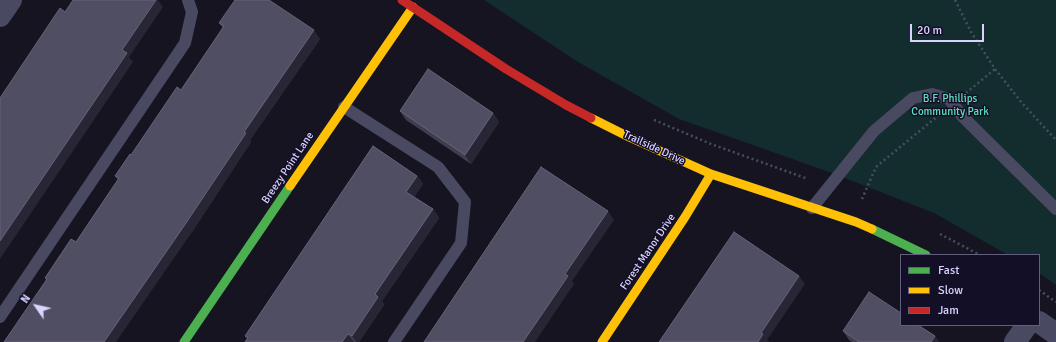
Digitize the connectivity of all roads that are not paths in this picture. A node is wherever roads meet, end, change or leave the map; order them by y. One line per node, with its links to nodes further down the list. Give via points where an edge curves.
1 (11, 0): 5 (street)
2 (188, 0): 11 (lane, via 192,12 185,43)
3 (402, 0): 4 (street, Trailside Drive)
4 (413, 7): 6 (street, Breezy Point Lane); 7 (street, Trailside Drive, via 506,69 566,105)
5 (0, 16)
6 (344, 107): 15 (street, Breezy Point Lane); 16 (lane, via 438,167 465,202 461,243)
7 (711, 174): 8 (street, Trailside Drive); 17 (street, Forest Manor Drive)
8 (812, 208): 9 (lane, via 874,131 913,98 932,94 948,99 963,117); 10 (street, Trailside Drive, via 856,222)
9 (1056, 208)
10 (924, 254)
11 (0, 317)
12 (1040, 323): 14 (street)
13 (1026, 326): 18 (street)
14 (1056, 334)
15 (184, 342)
16 (394, 342)
17 (602, 342)
18 (1016, 342)

